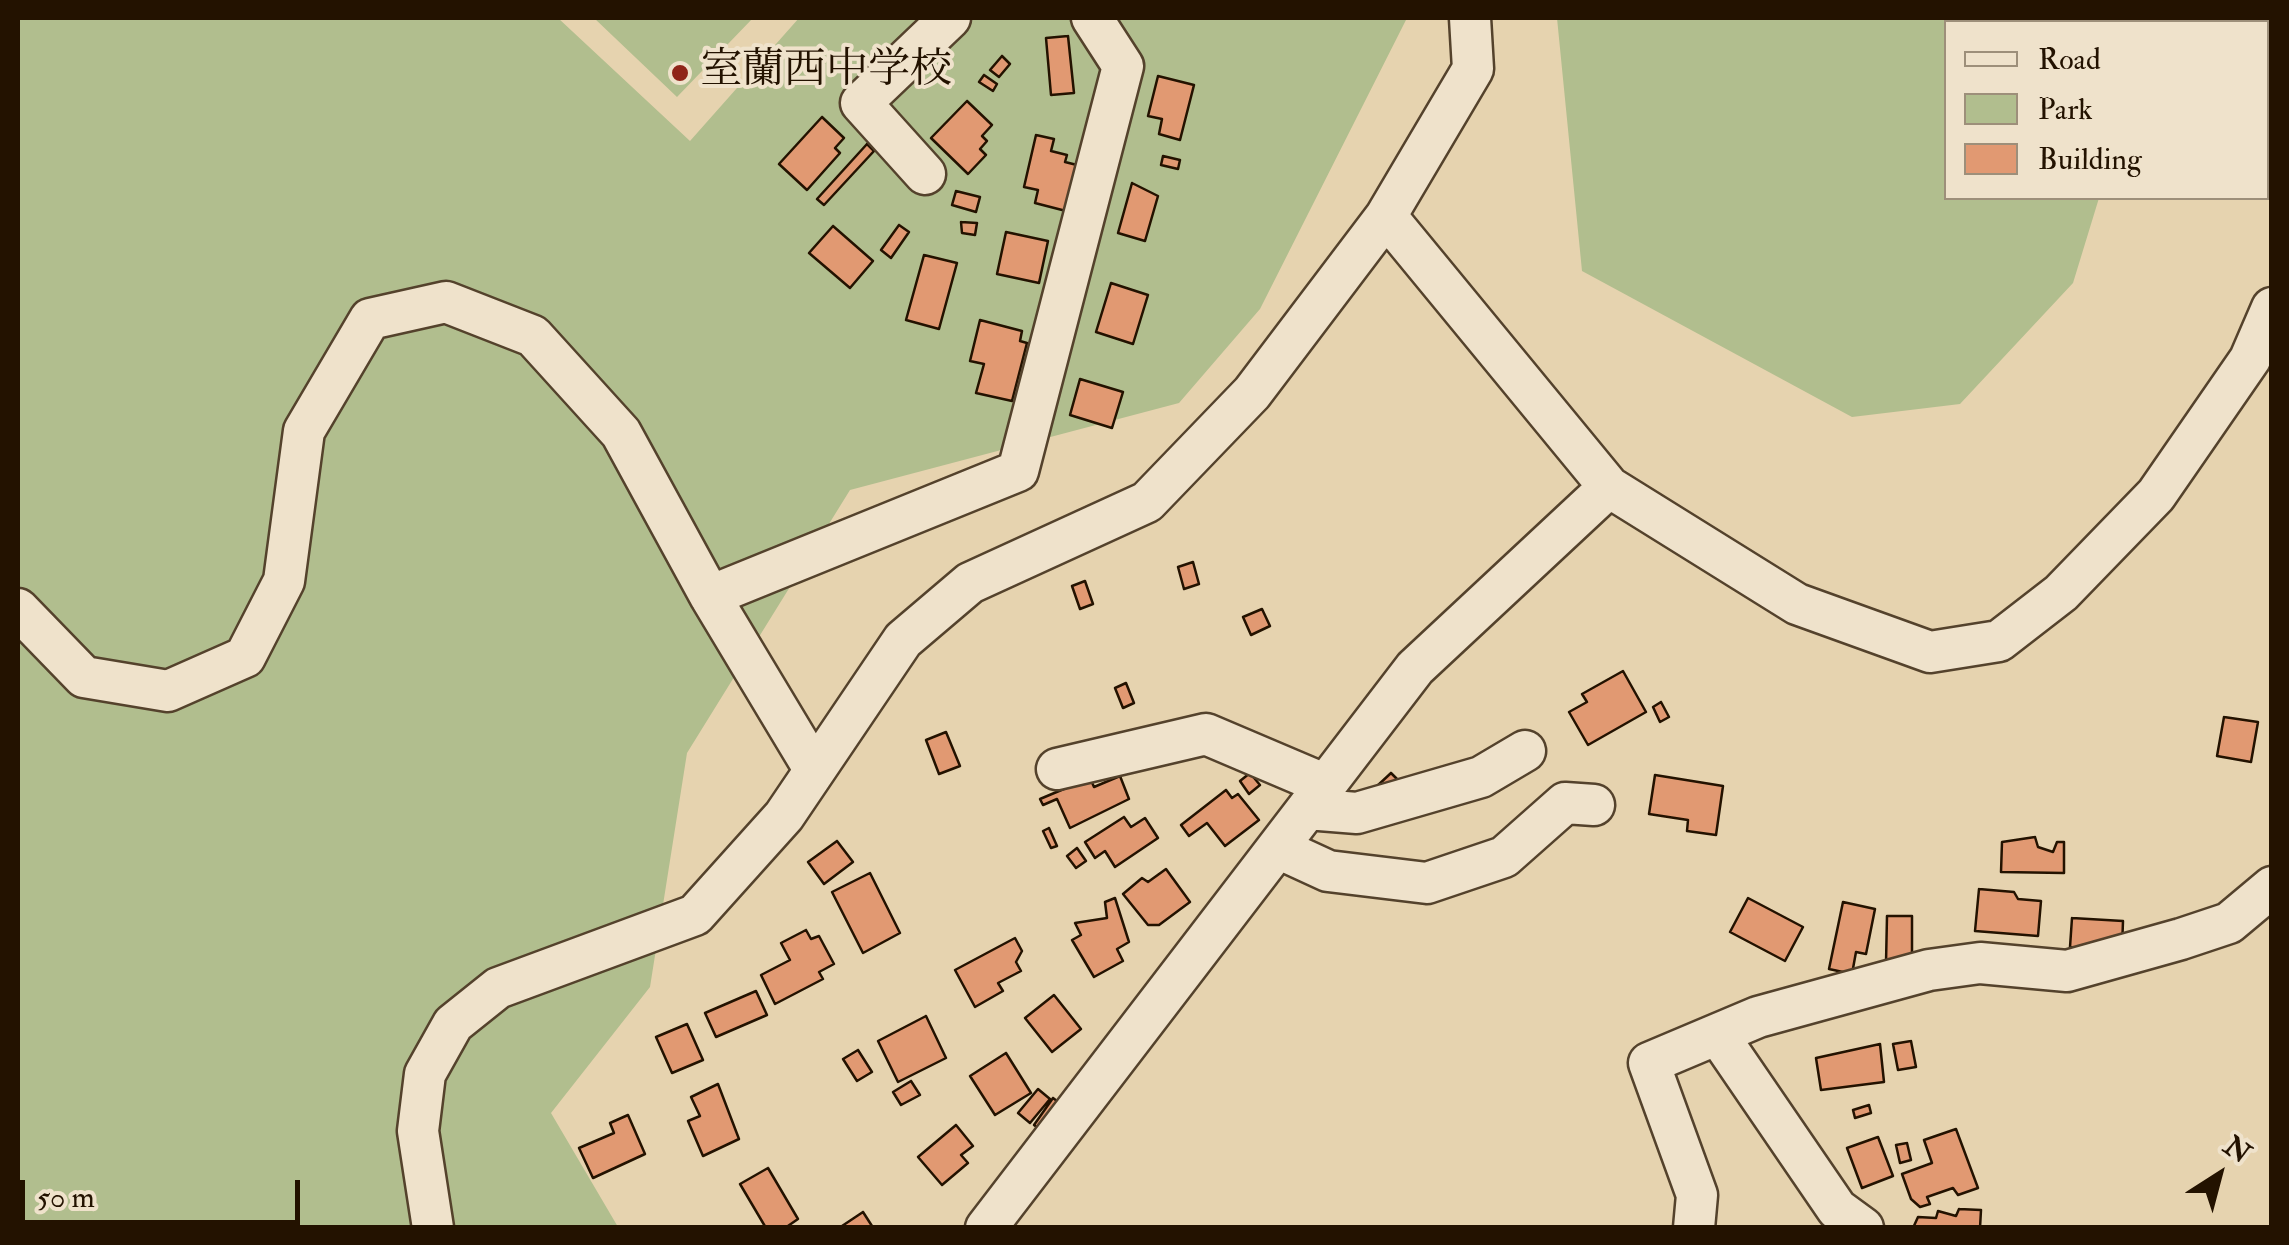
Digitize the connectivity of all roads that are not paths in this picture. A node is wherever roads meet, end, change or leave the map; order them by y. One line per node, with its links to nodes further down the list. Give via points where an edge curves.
1 (950, 18): 4 (street, via 861,103)
2 (1092, 18): 8 (street, via 1123,66 1018,471)
3 (1470, 18): 5 (street, via 1473,70)
4 (926, 174)
5 (1386, 216): 7 (street); 11 (street, via 1252,393 1147,502 970,583 903,640)
6 (2272, 308): 7 (street, via 2250,359 2156,496 2061,593 2000,641 1930,652 1797,604)
7 (1609, 487): 13 (street, via 1416,668)
8 (710, 596): 9 (street, via 622,433 534,336 446,302 370,319 304,431 284,581 244,657 168,691 84,677); 11 (street)
9 (18, 609)
10 (1525, 750): 13 (street, via 1481,776 1356,813)
11 (814, 769): 18 (street, via 784,816 695,916 498,988 453,1024 425,1074 418,1132)
12 (1057, 769): 13 (street, via 1206,734)
13 (1317, 797): 15 (street)
14 (1594, 804): 15 (street, via 1564,802 1504,856 1427,883 1328,871)
15 (1278, 848): 19 (street)
16 (2272, 886): 17 (street, via 2228,923 2066,970 1980,963 1929,970 1758,1017)
17 (1718, 1035): 20 (street, via 1649,1062 1697,1195); 21 (street, via 1837,1209)
18 (433, 1228)
19 (986, 1228)
20 (1694, 1228)
21 (1863, 1228)

